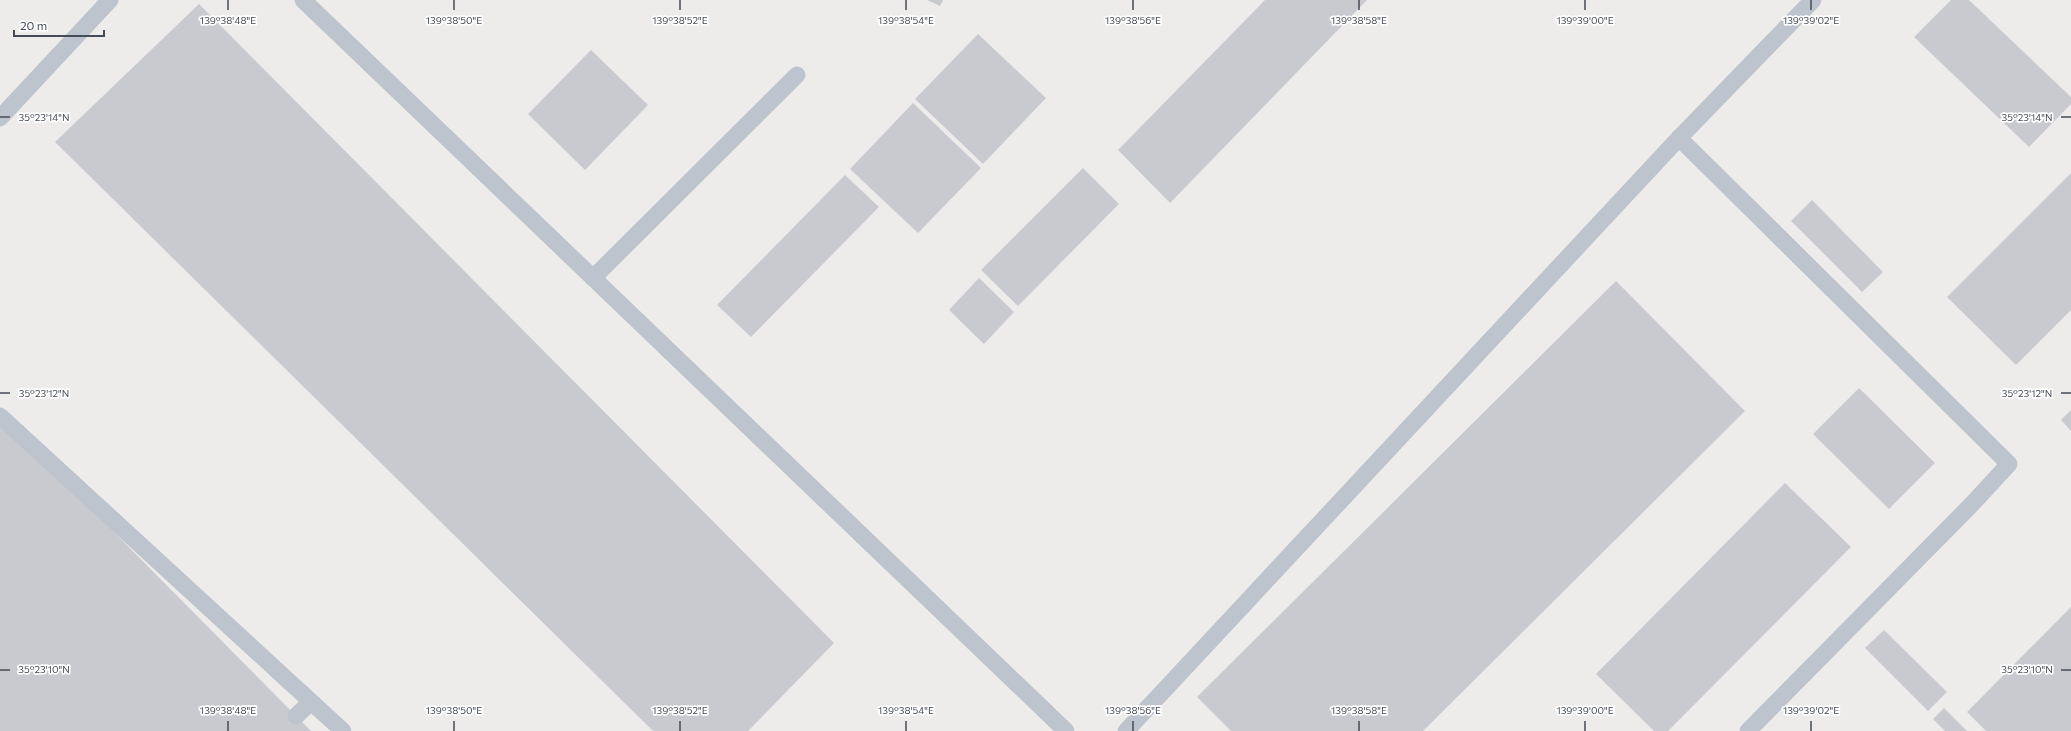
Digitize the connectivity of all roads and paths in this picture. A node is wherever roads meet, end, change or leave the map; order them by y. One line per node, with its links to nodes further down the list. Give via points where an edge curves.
1 (110, 0): 5 (lane)
2 (303, 0): 7 (lane)
3 (1813, 0): 6 (lane)
4 (797, 75): 7 (lane)
5 (0, 118)
6 (1680, 138): 13 (lane); 14 (lane, via 2008,464 1973,503)
7 (593, 278): 12 (lane)
8 (0, 416): 9 (lane)
9 (311, 702): 10 (lane); 11 (lane)
10 (296, 716)
11 (343, 731)
12 (1066, 731)
13 (1126, 731)
14 (1748, 731)

